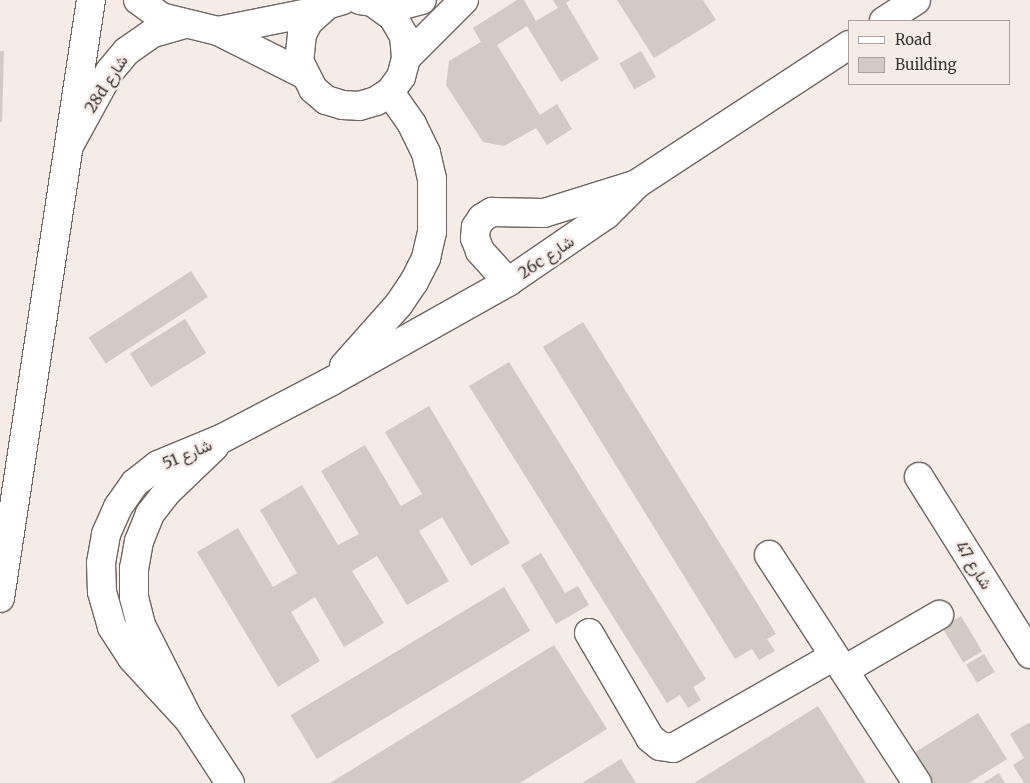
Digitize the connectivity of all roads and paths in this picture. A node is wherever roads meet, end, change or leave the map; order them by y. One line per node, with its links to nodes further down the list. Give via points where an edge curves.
1 (91, 0): 16 (street)
2 (138, 0): 10 (street, 28d شارع, via 161,17)
3 (343, 0): 8 (street, 28d شارع)
4 (422, 0): 7 (street)
5 (464, 0): 13 (street)
6 (916, 0): 9 (street)
7 (372, 5): 13 (street, via 404,36)
8 (318, 11): 11 (street, 28d شارع); 14 (street, via 302,34 299,61)
9 (886, 20)
10 (184, 24): 11 (street, 28d شارع); 16 (street, 28d شارع, via 153,33 127,51 110,72)
11 (218, 31): 14 (street, 28d شارع)
12 (848, 46): 17 (street, 26c شارع)
13 (406, 58): 15 (street, via 401,77)
14 (304, 74): 15 (street, via 313,89 326,100 342,106 359,106)
15 (390, 92): 19 (street, via 412,124 426,153 432,179 432,232 426,258 399,304)
16 (68, 147): 23 (street)
17 (638, 183): 18 (street, 26c شارع, via 600,219); 18 (street, via 544,213 492,212 482,218 476,227 475,238 480,251)
18 (508, 282): 19 (street, 26c شارع)
19 (330, 382): 20 (street, 26c شارع)
20 (223, 438): 28 (street, شارع 51, via 167,492 150,514 139,541 134,568 134,597 141,625 189,720)
21 (919, 477): 26 (street, شارع 47)
22 (769, 555): 27 (street)
23 (0, 598)
24 (939, 615): 27 (street)
25 (589, 633): 27 (street, via 650,738 660,746 673,748)
26 (1030, 654)
27 (839, 663): 29 (street)
28 (230, 783)
29 (917, 783)

